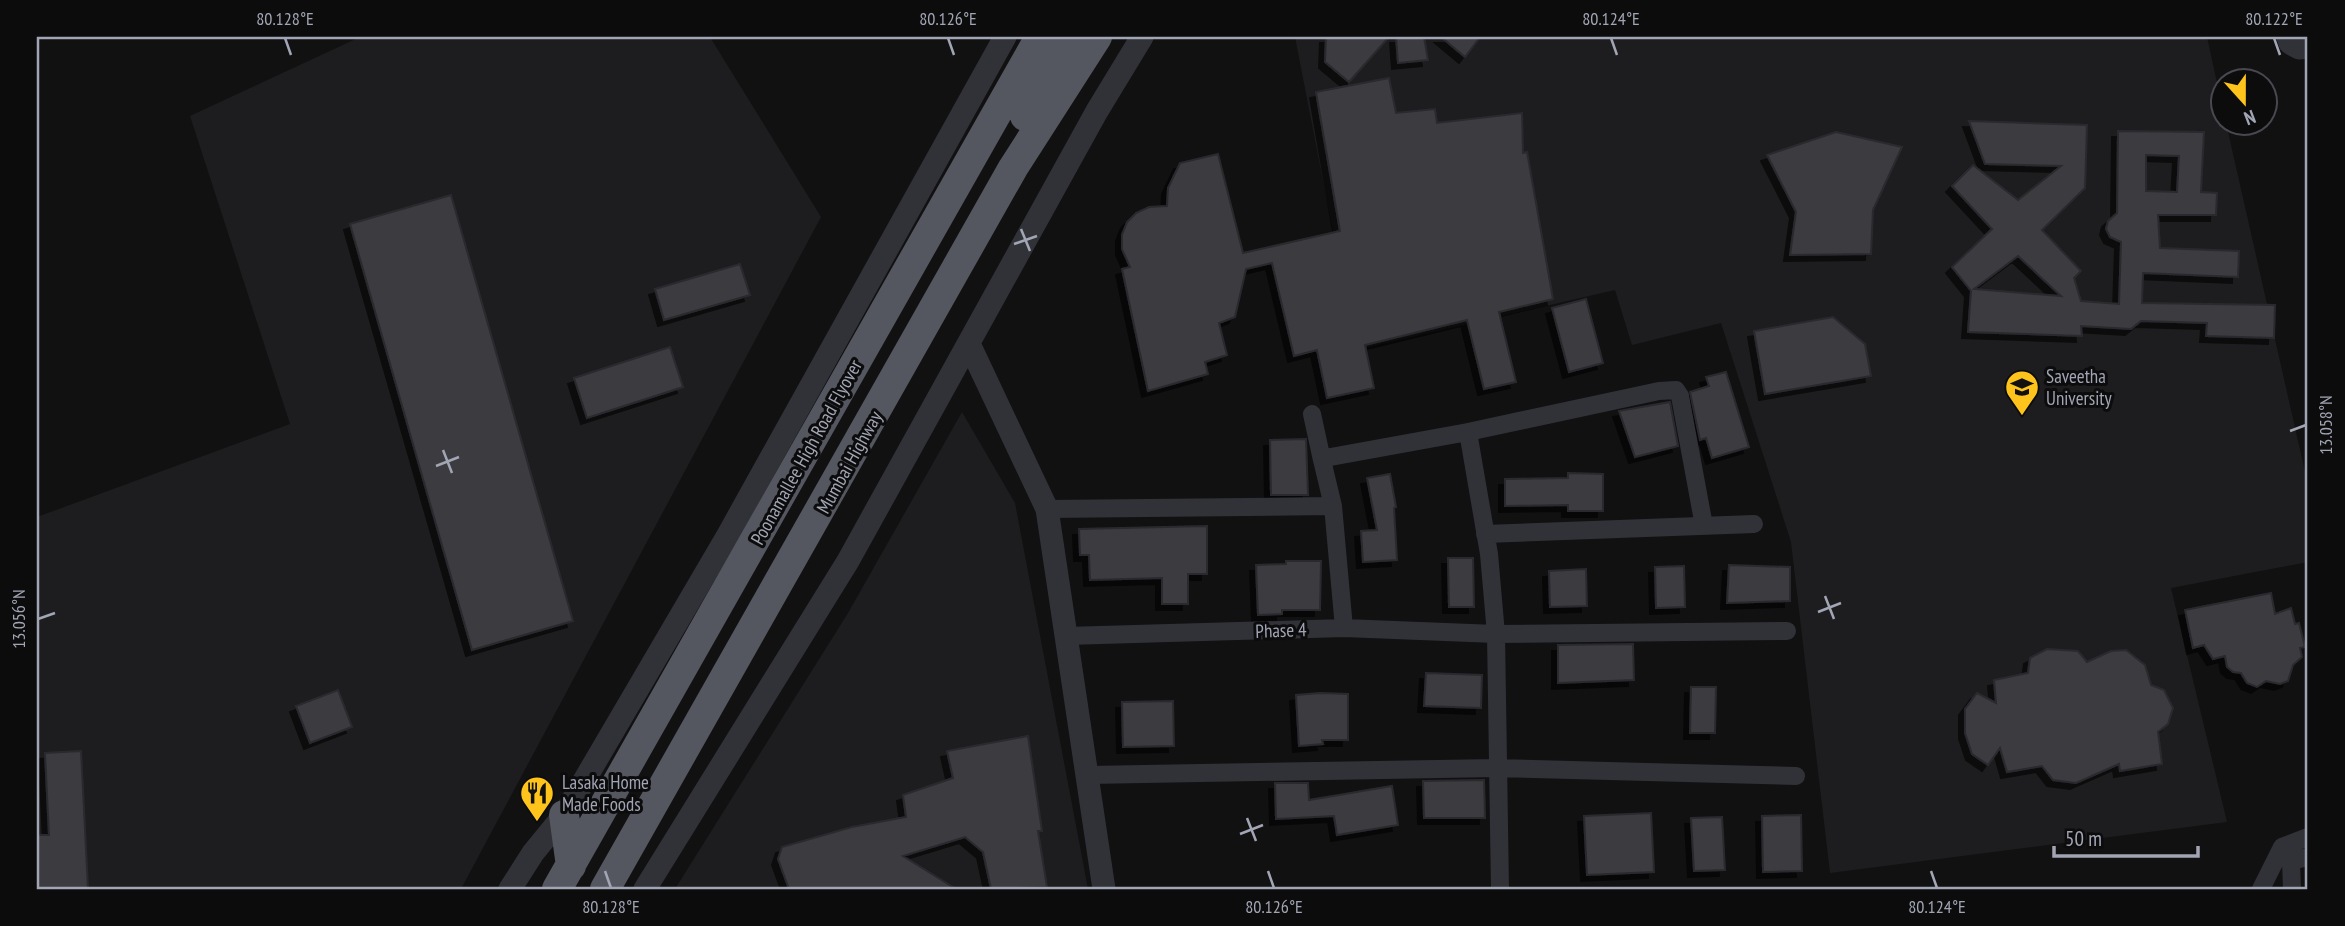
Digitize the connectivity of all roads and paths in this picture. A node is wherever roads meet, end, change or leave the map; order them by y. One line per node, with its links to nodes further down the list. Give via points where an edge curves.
1 (1004, 37): 25 (street, via 728,535)
2 (1040, 37): 28 (highway, Poonamallee High Road Flyover)
3 (1068, 37): 8 (highway, via 996,173)
4 (1097, 37): 8 (highway, Mumbai Highway, via 1013,168)
5 (1142, 37): 9 (street)
6 (2288, 37): 7 (street, via 2298,48)
7 (2308, 47)
8 (958, 267): 30 (highway, Mumbai Highway)
9 (970, 346): 14 (street); 31 (street, via 848,561)
10 (1312, 414): 12 (street)
11 (1468, 432): 12 (street); 16 (street, via 1676,390); 17 (street)
12 (1322, 460): 13 (street)
13 (1333, 506): 14 (street); 18 (street)
14 (1047, 509): 21 (street)
15 (1754, 524): 16 (street)
16 (1704, 526): 17 (street)
17 (1485, 534): 20 (street)
18 (1344, 628): 20 (street, Phase 4); 21 (street, Phase 4)
19 (1787, 631): 20 (street, Phase 4)
20 (1496, 634): 22 (street)
21 (1066, 636): 23 (street)
22 (1497, 768): 23 (street); 24 (street); 33 (street)
23 (1087, 775): 32 (street)
24 (1796, 776)
25 (564, 816): 28 (highway); 29 (street)
26 (2308, 837): 34 (street, via 2282,847)
27 (2308, 856): 35 (street, via 2291,861)
28 (564, 878)
29 (510, 889)
30 (605, 889)
31 (645, 889)
32 (1104, 889)
33 (1500, 889)
34 (2261, 889)
35 (2292, 889)

